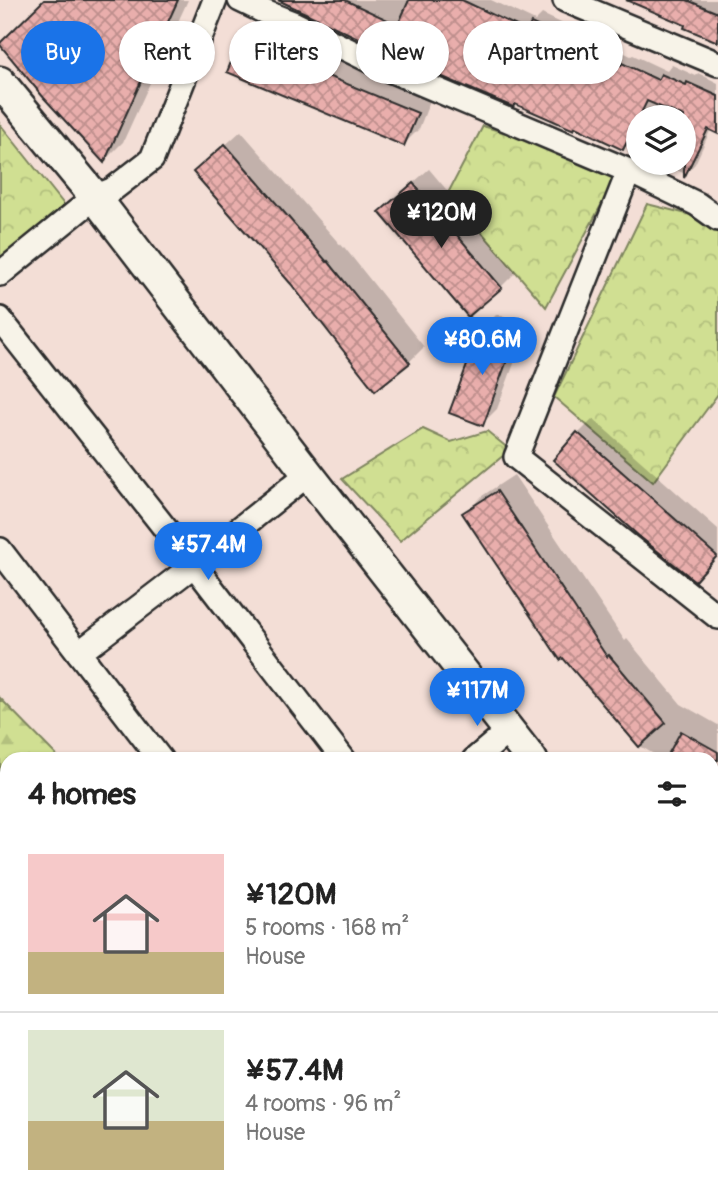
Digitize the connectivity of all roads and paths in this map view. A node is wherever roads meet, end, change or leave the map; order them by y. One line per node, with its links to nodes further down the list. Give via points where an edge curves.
1 (215, 0): 9 (street, via 152,159 113,190)
2 (240, 0): 6 (street, via 385,68)
3 (565, 0): 4 (street)
4 (718, 64)
5 (0, 82): 9 (street)
6 (626, 170)
7 (627, 175): 16 (street, via 516,457)
8 (637, 175): 10 (street)
9 (95, 197): 11 (street); 13 (street)
10 (718, 219)
11 (0, 274)
12 (0, 319): 15 (street)
13 (308, 474): 15 (street); 18 (street)
14 (0, 550): 17 (street)
15 (194, 565): 17 (street); 20 (street)
16 (718, 617)
17 (79, 653): 19 (street)
18 (508, 732): 21 (street); 22 (street)
19 (155, 752)
20 (338, 752)
21 (484, 752)
22 (525, 752)

